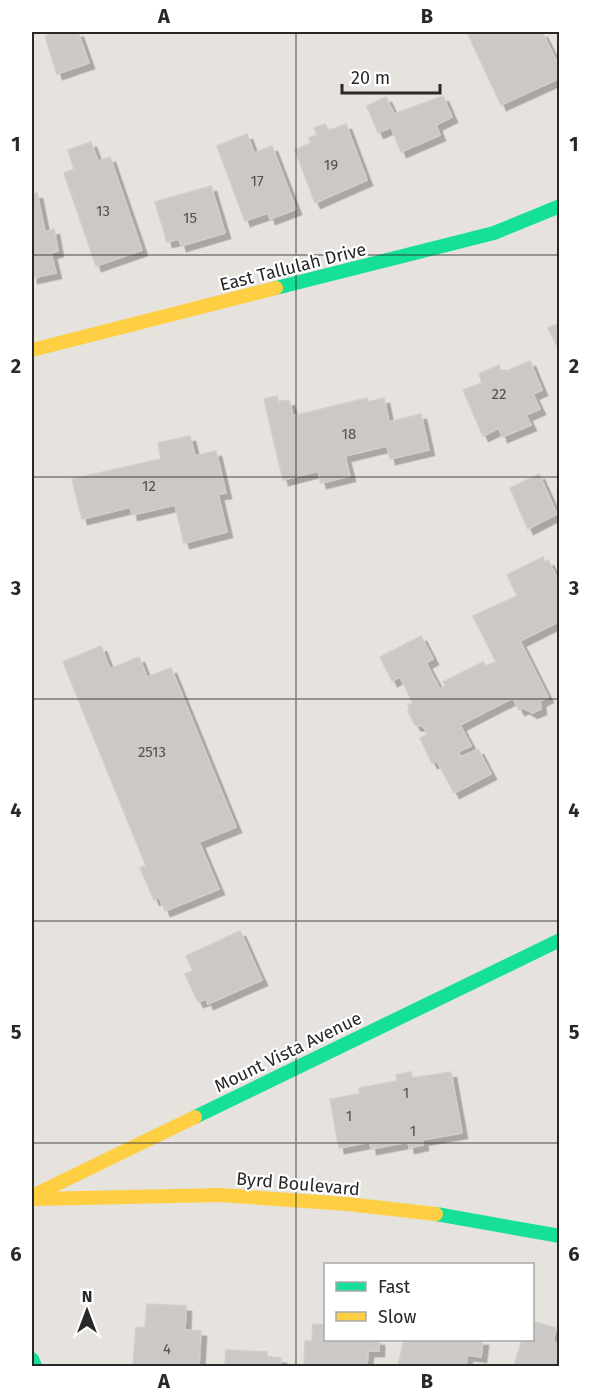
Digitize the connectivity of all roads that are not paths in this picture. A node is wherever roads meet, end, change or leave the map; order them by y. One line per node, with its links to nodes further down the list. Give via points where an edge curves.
1 (560, 206): 2 (street, East Tallulah Drive, via 473,239)
2 (32, 350)
3 (560, 940): 4 (street, Mount Vista Avenue)
4 (32, 1198): 5 (street, Byrd Boulevard, via 218,1195 508,1224)
5 (560, 1236)
6 (32, 1359): 7 (street)
7 (35, 1366)

